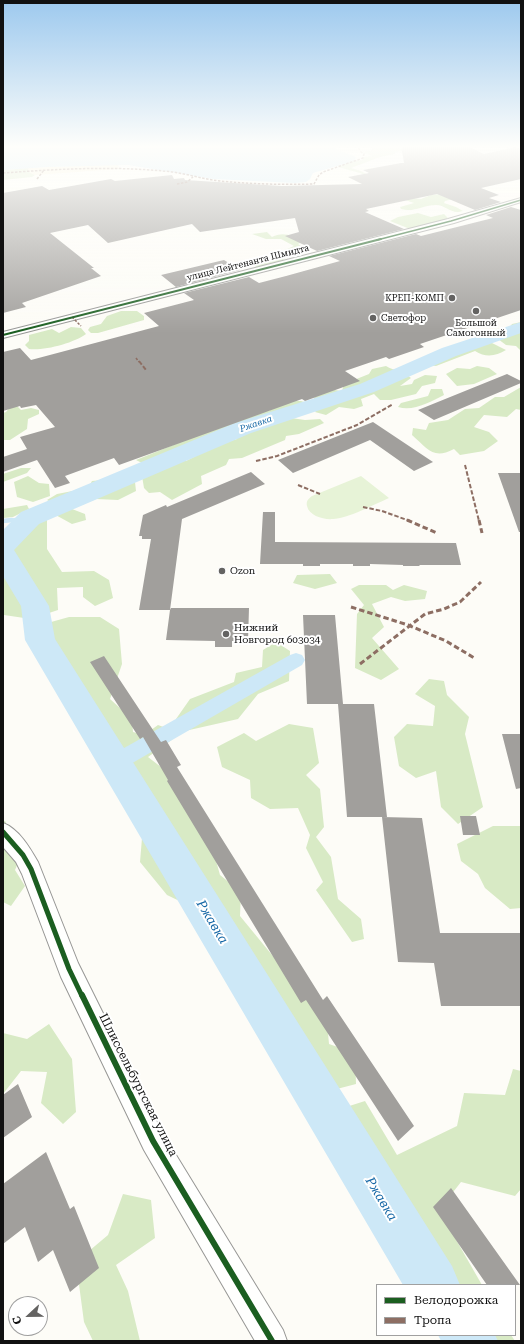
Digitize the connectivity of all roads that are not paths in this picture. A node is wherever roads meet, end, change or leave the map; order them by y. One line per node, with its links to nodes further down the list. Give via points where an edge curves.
1 (495, 208): 2 (street, улица Лейтенанта Шмидта)
2 (3, 335)
3 (3, 832): 4 (street, Шлиссельбургская улица, via 23,855 31,869 68,969 154,1141)
4 (272, 1341)

